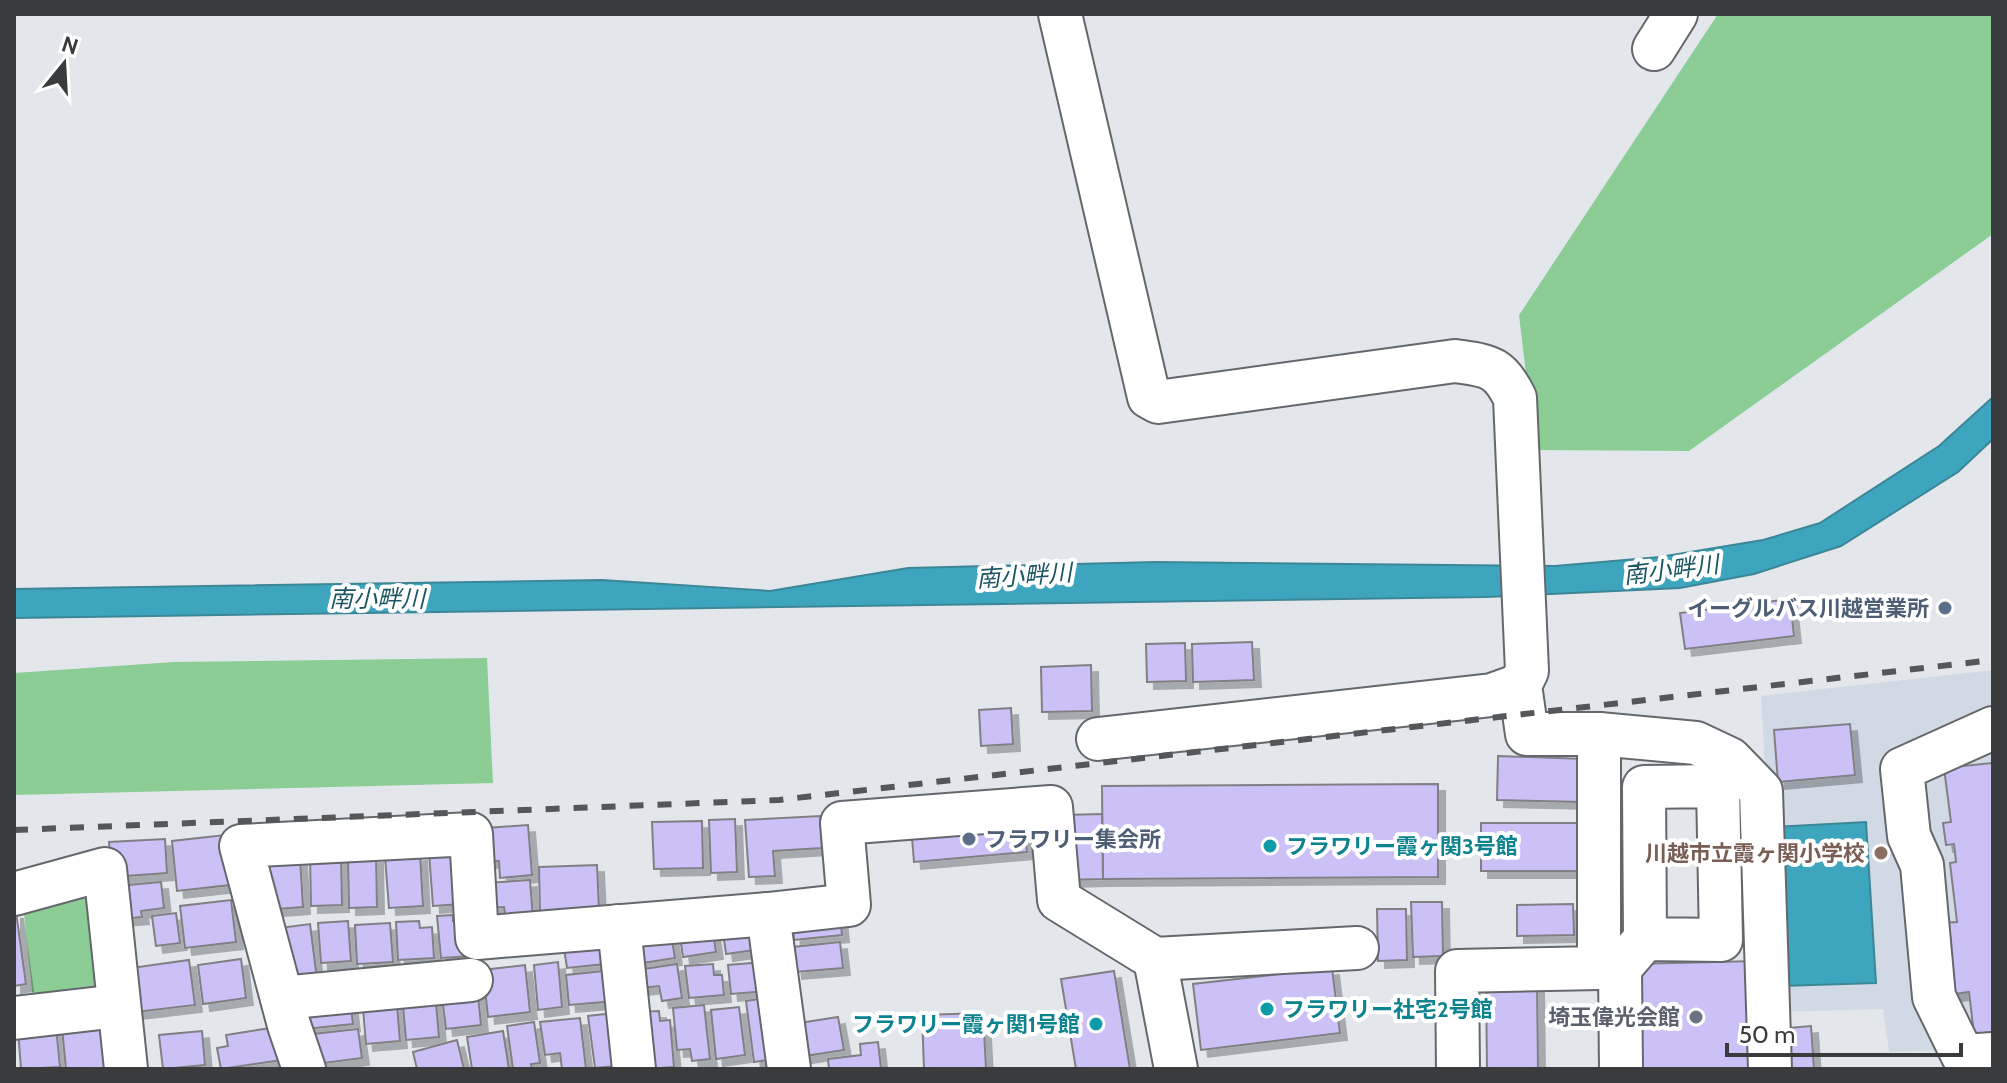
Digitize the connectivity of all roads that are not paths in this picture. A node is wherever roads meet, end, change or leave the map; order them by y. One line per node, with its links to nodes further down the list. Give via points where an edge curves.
1 (1060, 14): 4 (street, via 1149,397 1158,402 1455,361 1489,366 1507,382 1515,398 1527,671)
2 (1676, 14): 3 (street)
3 (1654, 49)
4 (1520, 685): 6 (street, via 1527,734); 7 (street, via 1492,695)
5 (1993, 728): 19 (street, via 1902,769 1909,836 1922,865 1934,997 1963,1056)
6 (1599, 734): 14 (street); 28 (street, via 1696,743 1730,759 1761,791)
7 (1098, 739)
8 (14, 894): 17 (street, via 105,869)
9 (768, 914): 10 (street); 13 (street, via 849,905 842,823 1051,807 1059,900); 23 (street)
10 (619, 926): 16 (street, via 477,938 471,834 241,846); 22 (street)
11 (1645, 939): 27 (street, via 1620,968)
12 (1357, 948): 13 (street)
13 (1155, 959): 24 (street)
14 (1599, 968): 25 (street, via 1457,971); 26 (street)
15 (471, 980): 16 (street)
16 (282, 998): 21 (street)
17 (118, 1006): 18 (street); 20 (street)
18 (14, 1018)
19 (1993, 1054)
20 (126, 1069)
21 (304, 1069)
22 (634, 1069)
23 (789, 1069)
24 (1176, 1069)
25 (1458, 1069)
26 (1599, 1069)
27 (1621, 1069)
28 (1770, 1069)

